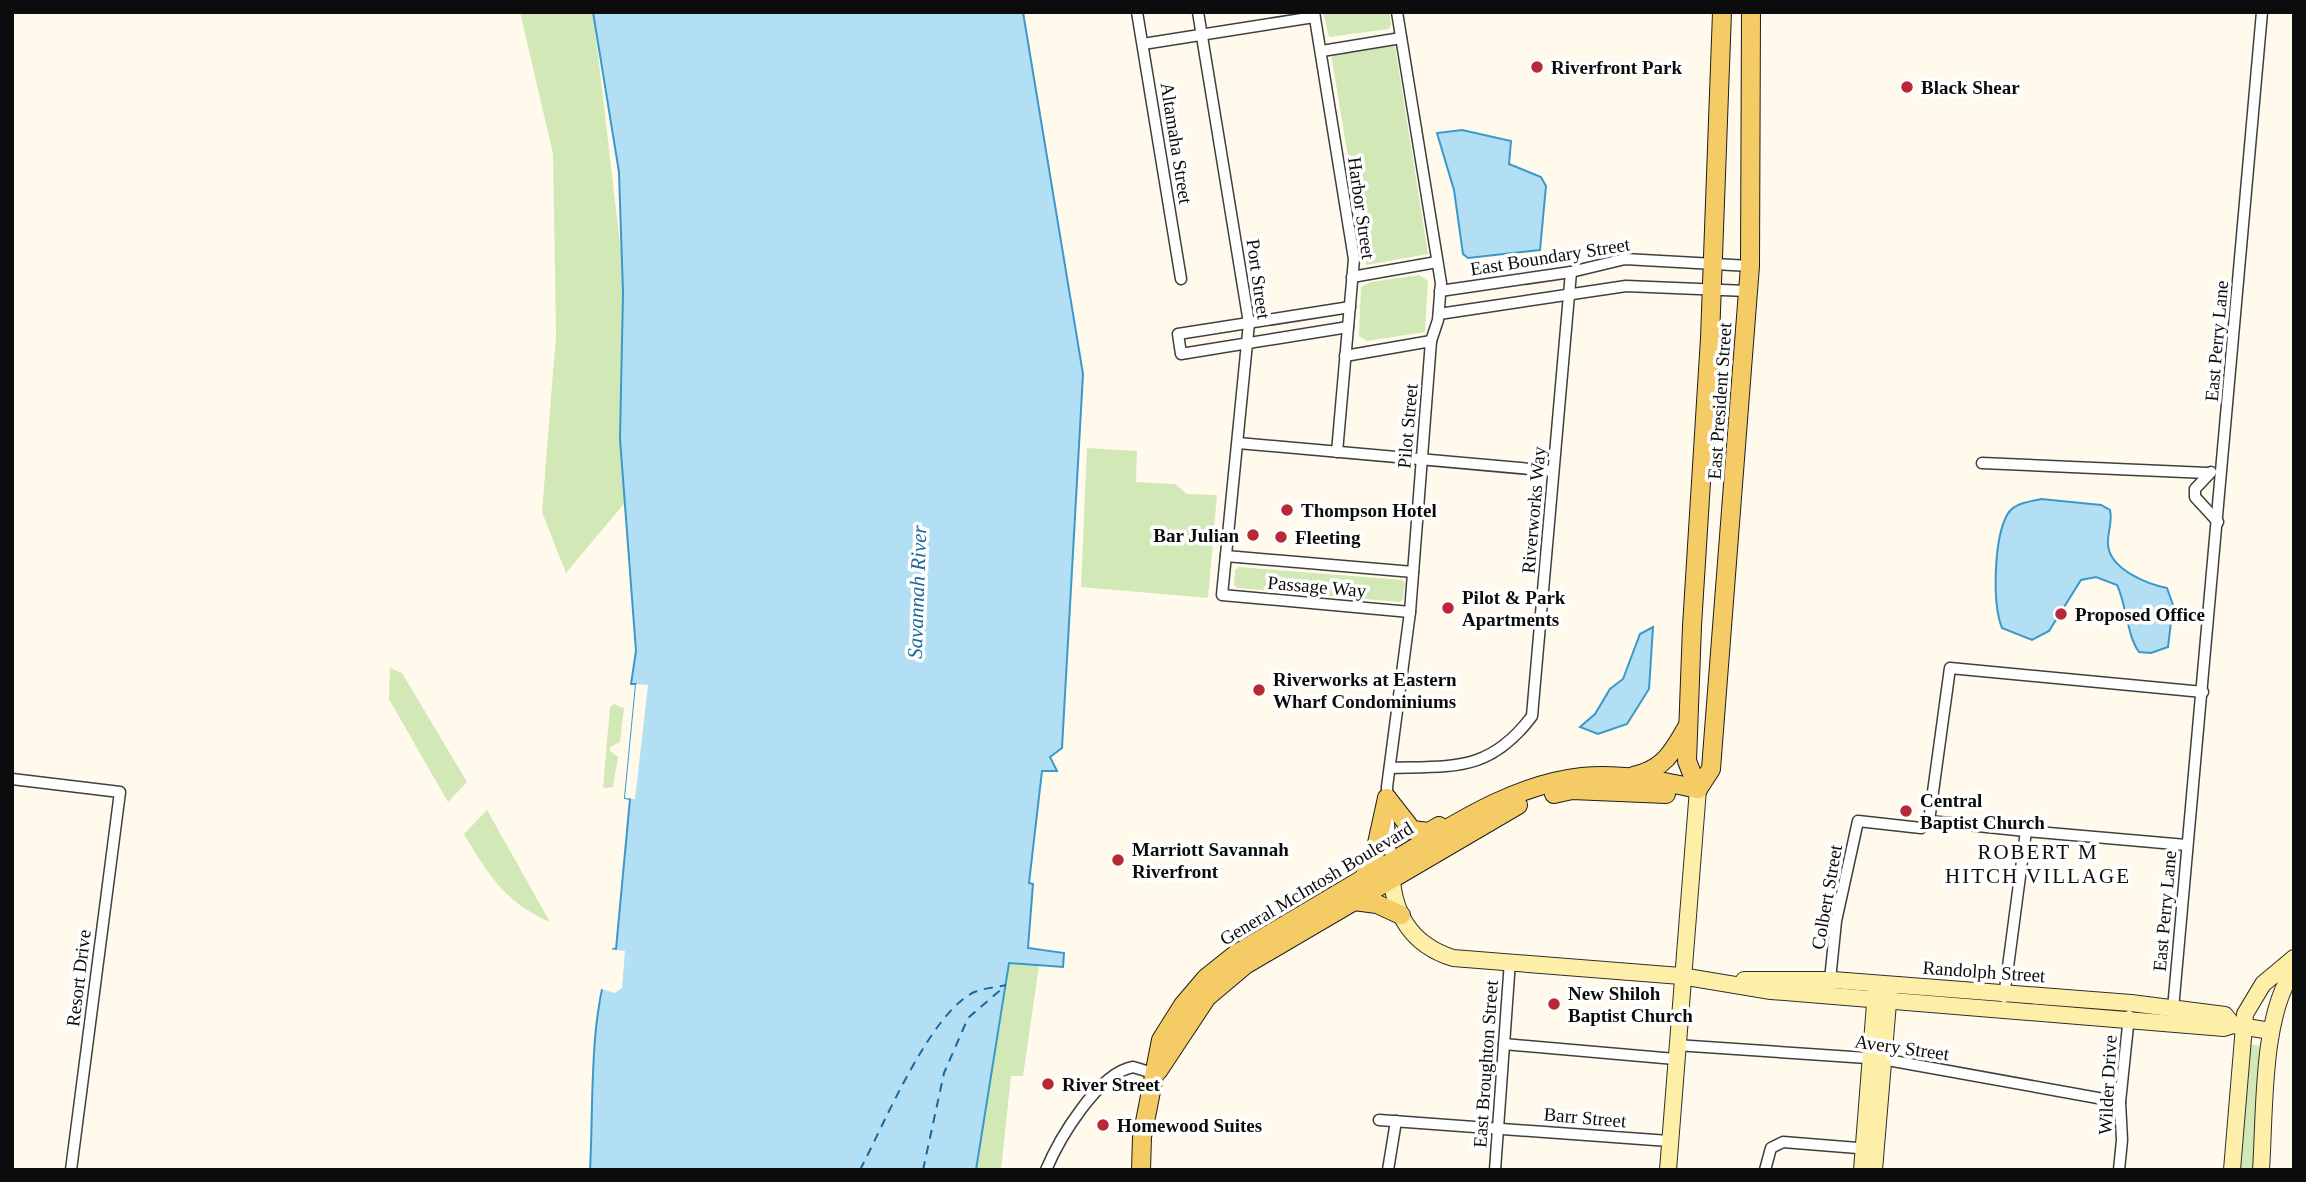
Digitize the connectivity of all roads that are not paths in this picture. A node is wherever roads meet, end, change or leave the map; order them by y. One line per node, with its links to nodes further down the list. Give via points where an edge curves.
1 (1137, 12): 10 (street, Altamaha Street)
2 (1198, 12): 8 (street, Port Street)
3 (1396, 12): 9 (street, Pilot Street)
4 (1722, 12): 13 (main road, East President Street)
5 (1751, 12): 14 (main road, East President Street)
6 (2262, 12): 33 (street, East Perry Lane)
7 (1314, 14): 8 (street); 11 (street, Harbor Street)
8 (1201, 35): 10 (street); 24 (street, Port Street)
9 (1401, 38): 11 (street); 12 (street, Pilot Street)
10 (1143, 44): 17 (street, Altamaha Street)
11 (1322, 51): 16 (street, Harbor Street)
12 (1437, 262): 16 (street); 19 (street, Pilot Street)
13 (1713, 264): 14 (street, East Boundary Street); 15 (street, East Boundary Street, via 1625,259); 18 (main road, East President Street)
14 (1749, 266): 20 (main road, East President Street)
15 (1571, 272): 19 (street, East Boundary Street); 21 (street, Riverworks Way)
16 (1352, 277): 22 (street, Harbor Street)
17 (1181, 279)
18 (1712, 290): 20 (street, East Boundary Street); 21 (street, East Boundary Street, via 1640,285); 42 (main road, East President Street)
19 (1440, 291): 23 (street, Pilot Street)
20 (1748, 291): 46 (main road, East President Street, via 1712,769)
21 (1570, 293): 23 (street, East Boundary Street); 34 (street, Riverworks Way)
22 (1350, 307): 24 (street); 25 (street, Harbor Street)
23 (1438, 314): 26 (street, Pilot Street)
24 (1250, 323): 27 (street, Port Street); 27 (street, via 1178,334 1181,354)
25 (1348, 327): 27 (street); 28 (street, Harbor Street)
26 (1431, 341): 28 (street); 31 (street, Pilot Street)
27 (1247, 343): 29 (street, Port Street)
28 (1345, 356): 30 (street, Harbor Street)
29 (1238, 443): 30 (street); 37 (street, Port Street)
30 (1338, 452): 31 (street)
31 (1421, 459): 34 (street); 38 (street, Pilot Street)
32 (1982, 463): 35 (street)
33 (2220, 469): 35 (street); 36 (street, East Perry Lane)
34 (1553, 471): 43 (street, Riverworks Way, via 1532,716 1503,747 1483,760)
35 (2207, 473): 36 (street, via 2195,489 2195,497)
36 (2218, 522): 41 (street, East Perry Lane)
37 (1226, 556): 38 (street, Passage Way); 39 (street, Port Street)
38 (1413, 572): 40 (street, Pilot Street)
39 (1222, 594): 40 (street, Passage Way)
40 (1410, 612): 43 (street, Pilot Street)
41 (2203, 692): 49 (street, via 1950,668); 51 (street, East Perry Lane)
42 (1689, 724): 44 (main road, via 1664,763); 46 (main road, East President Street, via 1687,761)
43 (1390, 768): 47 (street, Pilot Street)
44 (1630, 777): 46 (main road, General McIntosh Boulevard); 48 (main road, General McIntosh Boulevard, via 1583,777)
45 (12, 779): 79 (street, Resort Drive, via 120,792)
46 (1698, 789): 52 (main road, General McIntosh Boulevard, via 1670,794 1572,790 1528,800); 59 (street, East President Street)
47 (1387, 798): 48 (main road, via 1405,823 1420,833 1471,808); 52 (street, Pilot Street); 53 (main road, via 1370,870)
48 (1503, 799): 52 (main road, General McIntosh Boulevard)
49 (1929, 821): 50 (street); 60 (street, Colbert Street, via 1920,828 1858,821 1836,921)
50 (2026, 831): 51 (street); 63 (street)
51 (2186, 845): 65 (street, East Perry Lane)
52 (1391, 870): 53 (main road, General McIntosh Boulevard); 54 (main road, General McIntosh Boulevard); 55 (street, Randolph Street)
53 (1362, 879): 72 (main road, General McIntosh Boulevard, via 1236,954 1206,978 1161,1040)
54 (1354, 901): 55 (main road, via 1377,904); 72 (main road, General McIntosh Boulevard, via 1245,965 1216,988)
55 (1401, 915): 57 (street, Randolph Street, via 1432,951 1453,958)
56 (2294, 958): 67 (street, via 2256,994)
57 (1510, 961): 59 (street, Randolph Street); 69 (street, East Broughton Street)
58 (2294, 970): 68 (street, via 2281,993)
59 (1681, 976): 61 (street, Randolph Street); 70 (street, East President Street)
60 (1830, 980): 61 (street, Randolph Street); 62 (street, Randolph Street)
61 (1728, 982): 62 (street, Randolph Street, via 1771,991)
62 (1882, 993): 63 (street, Randolph Street); 71 (street)
63 (2003, 1002): 64 (street, Randolph Street); 66 (street, Randolph Street)
64 (2131, 1003): 65 (street, Randolph Street); 66 (street, Wilder Drive)
65 (2173, 1009): 67 (street, Randolph Street, via 2225,1015)
66 (2129, 1020): 67 (street, Randolph Street); 73 (street, Wilder Drive)
67 (2239, 1028): 68 (street, Randolph Street); 89 (street)
68 (2271, 1031): 90 (street)
69 (1504, 1044): 70 (street, Avery Street); 76 (street, East Broughton Street)
70 (1676, 1052): 71 (street, Avery Street); 77 (street, East President Street)
71 (1877, 1059): 73 (street, Avery Street); 78 (street)
72 (1156, 1074): 80 (street, via 1128,1068 1107,1083 1071,1122); 81 (main road, General McIntosh Boulevard, via 1142,1137)
73 (2120, 1102): 88 (street, Wilder Drive)
74 (1379, 1120): 75 (street, Barr Street)
75 (1396, 1121): 76 (street, Barr Street); 82 (street)
76 (1498, 1127): 77 (street, Barr Street); 83 (street, East Broughton Street)
77 (1669, 1141): 84 (street, East President Street)
78 (1870, 1149): 85 (street, via 1783,1142 1771,1148); 86 (street); 87 (street)
79 (71, 1170)
80 (1046, 1170)
81 (1141, 1170)
82 (1388, 1170)
83 (1495, 1170)
84 (1668, 1170)
85 (1765, 1170)
86 (1862, 1170)
87 (1874, 1170)
88 (2119, 1170)
89 (2232, 1170)
90 (2260, 1170)

